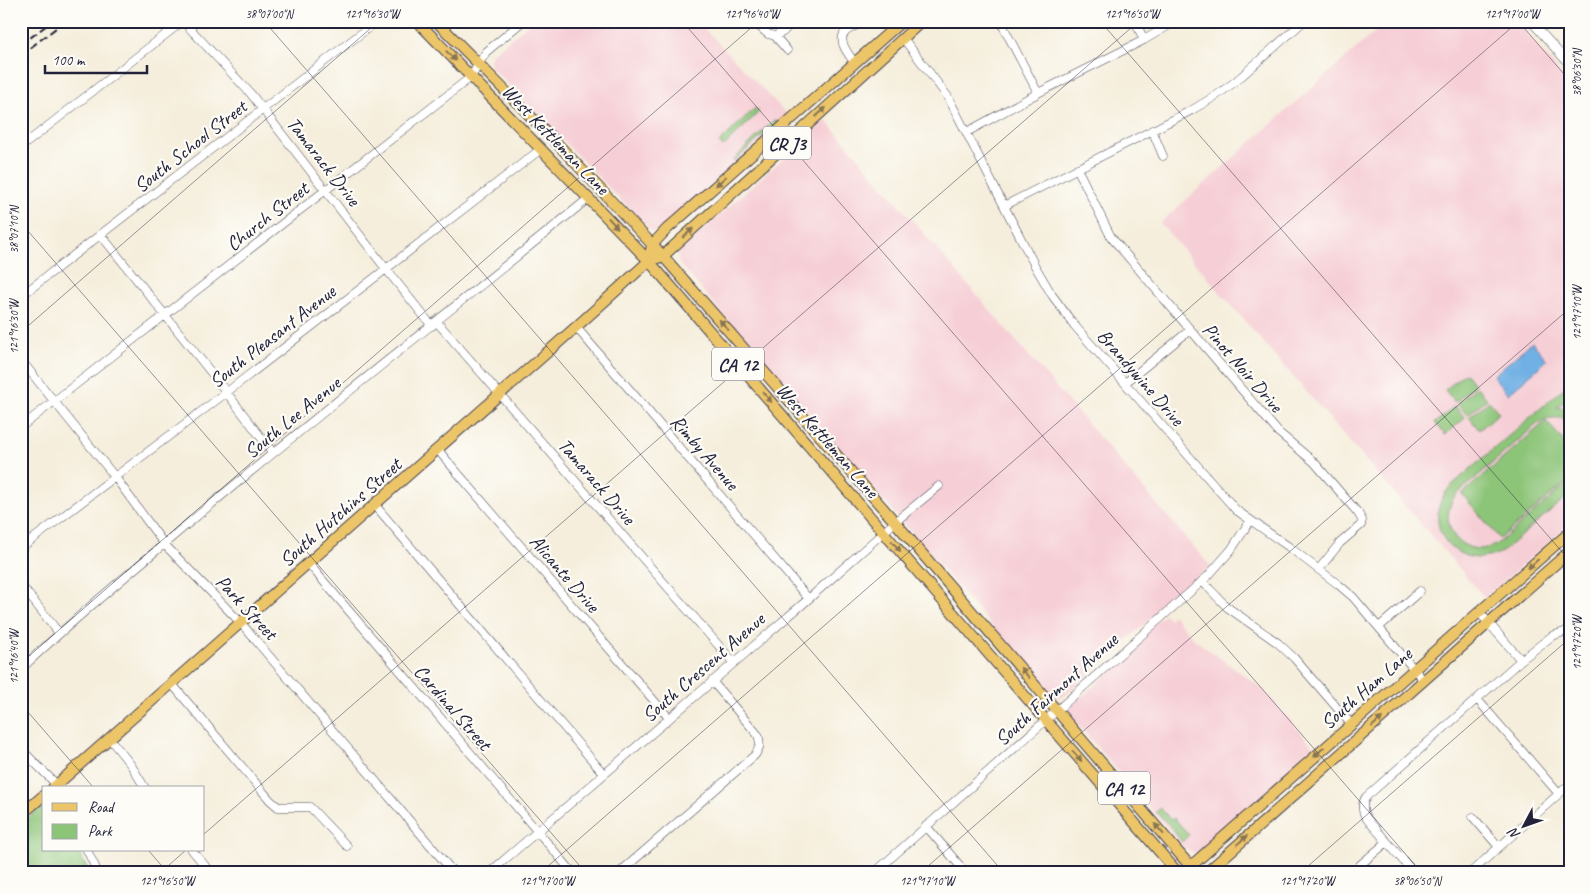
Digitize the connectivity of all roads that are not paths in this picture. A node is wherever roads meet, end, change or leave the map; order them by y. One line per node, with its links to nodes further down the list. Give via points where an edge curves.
1 (183, 21): 25 (street, Tamarack Drive, via 252,94); 28 (street)
2 (378, 21): 25 (street, South School Street)
3 (417, 21): 23 (main road, West Kettleman Lane / CA 12, one-way to 23)
4 (436, 21): 20 (main road, West Kettleman Lane / CA 12)
5 (523, 21): 20 (street, Church Street, via 486,52)
6 (754, 21): 16 (street)
7 (793, 21): 16 (street)
8 (868, 21): 21 (street, via 852,26 842,37 845,51)
9 (902, 21): 21 (main road, CR J3)
10 (922, 21): 17 (main road, South Hutchins Street / CR J3)
11 (1003, 21): 24 (street)
12 (1135, 21): 18 (street)
13 (1176, 21): 18 (street)
14 (1304, 21): 26 (street, via 1217,95)
15 (1531, 21): 22 (street)
16 (775, 36): 19 (street)
17 (903, 38): 27 (street, Brandywine Drive, via 948,96); 33 (main road, South Hutchins Street / CR J3, one-way to 17)
18 (1144, 40): 24 (street)
19 (787, 50)
20 (478, 63): 23 (street, Church Street); 38 (main road, West Kettleman Lane / CA 12)
21 (855, 63): 30 (main road, CR J3)
22 (1570, 65)
23 (471, 78): 29 (main road, West Kettleman Lane / CA 12); 34 (street, Church Street)
24 (1038, 93): 27 (street)
25 (263, 110): 34 (street, Tamarack Drive); 37 (street, South School Street)
26 (1152, 130): 31 (street); 32 (street)
27 (967, 132): 36 (street, Brandywine Drive)
28 (21, 147)
29 (542, 149): 35 (main road, West Kettleman Lane / CA 12); 41 (street, South Pleasant Avenue)
30 (757, 150): 33 (main road, via 749,164); 38 (main road, CR J3, one-way to 38)
31 (1163, 156)
32 (1077, 168): 36 (street); 46 (street, Pinot Noir Drive, via 1111,237)
33 (749, 178): 39 (main road, South Hutchins Street / CR J3, one-way to 33)
34 (326, 191): 41 (street, Tamarack Drive); 43 (street, Church Street)
35 (589, 198): 40 (main road, West Kettleman Lane / CA 12, one-way to 40); 44 (street, South Lee Avenue)
36 (1004, 206): 50 (street, Brandywine Drive, via 1052,295)
37 (101, 235): 42 (street, South School Street); 43 (street)
38 (652, 245): 39 (main road, West Kettleman Lane / CA 12); 40 (main road)
39 (663, 256): 40 (main road, South Hutchins Street / CR J3); 49 (main road, West Kettleman Lane / CA 12, one-way to 39)
40 (649, 260): 45 (main road, South Hutchins Street); 48 (main road, West Kettleman Lane / CA 12)
41 (386, 269): 44 (street, Tamarack Drive); 51 (street, South Pleasant Avenue)
42 (21, 296)
43 (166, 315): 51 (street); 53 (street, Church Street)
44 (434, 324): 52 (street, Tamarack Drive); 56 (street, South Lee Avenue)
45 (576, 327): 52 (main road, South Hutchins Street); 72 (street, Rimby Avenue)
46 (1190, 330): 50 (street); 68 (street, Pinot Noir Drive, via 1278,432 1314,462 1362,520 1361,525 1340,543)
47 (21, 360): 53 (street, Park Street)
48 (740, 366): 49 (main road); 62 (main road, West Kettleman Lane / CA 12, one-way to 62)
49 (769, 378): 61 (main road, West Kettleman Lane / CA 12)
50 (1125, 383): 60 (street, Brandywine Drive, via 1236,510)
51 (227, 392): 56 (street); 57 (street, South Pleasant Avenue)
52 (499, 394): 55 (main road, South Hutchins Street); 80 (street, Tamarack Drive)
53 (54, 402): 54 (street, Church Street); 57 (street, Park Street)
54 (21, 427)
55 (437, 449): 59 (main road, South Hutchins Street); 88 (street, Alicante Drive)
56 (273, 453): 64 (street, South Lee Avenue)
57 (115, 477): 64 (street, Park Street); 65 (street, South Pleasant Avenue)
58 (939, 486): 61 (street, South Crescent Avenue)
59 (374, 504): 67 (main road, South Hutchins Street); 93 (street)
60 (1250, 521): 68 (street, Brandywine Drive); 69 (street, South Fairmont Avenue)
61 (895, 522): 62 (street, South Crescent Avenue); 87 (main road, West Kettleman Lane / CA 12, one-way to 61)
62 (884, 532): 72 (street, South Crescent Avenue); 89 (main road, West Kettleman Lane / CA 12, one-way to 89)
63 (1570, 532): 73 (main road, South Ham Lane, one-way to 73)
64 (164, 544): 74 (street, Park Street); 78 (street, South Lee Avenue)
65 (21, 548)
66 (1570, 551): 75 (main road, South Ham Lane)
67 (308, 563): 74 (main road, South Hutchins Street); 102 (street, Cardinal Street)
68 (1319, 569): 76 (street, Brandywine Drive, via 1353,597)
69 (1202, 581): 87 (street, South Fairmont Avenue); 90 (street, via 1227,607 1294,658)
70 (21, 585): 78 (street)
71 (1420, 591): 76 (street)
72 (808, 598): 80 (street, South Crescent Avenue)
73 (1479, 612): 75 (street); 82 (main road, South Ham Lane)
74 (242, 622): 85 (main road, South Hutchins Street); 112 (street, Park Street)
75 (1490, 624): 79 (street); 84 (main road, South Ham Lane)
76 (1379, 628): 82 (street, Brandywine Drive)
77 (1570, 630): 79 (street, via 1552,636)
78 (59, 633): 81 (street, South Lee Avenue)
79 (1521, 660): 86 (street)
80 (733, 662): 83 (street, South Crescent Avenue)
81 (21, 668)
82 (1414, 669): 84 (street, Brandywine Drive); 90 (main road, South Ham Lane)
83 (712, 681): 88 (street, South Crescent Avenue); 115 (street, via 758,735 761,743 755,755)
84 (1424, 681): 119 (main road, South Ham Lane, one-way to 84)
85 (172, 684): 91 (main road, South Hutchins Street); 104 (street, via 270,800 278,807 310,807)
86 (1476, 699): 97 (street); 103 (street, via 1363,801 1364,815)
87 (1057, 710): 89 (street, South Fairmont Avenue); 109 (main road, West Kettleman Lane / CA 12, one-way to 87)
88 (668, 718): 93 (street, South Crescent Avenue)
89 (1045, 719): 101 (street, South Fairmont Avenue); 118 (main road, West Kettleman Lane / CA 12, one-way to 118)
90 (1351, 724): 109 (main road, South Ham Lane, one-way to 109)
91 (110, 739): 95 (main road, South Hutchins Street); 96 (street)
92 (21, 749): 95 (street)
93 (604, 773): 102 (street, South Crescent Avenue)
94 (1570, 784): 97 (street)
95 (57, 786)
96 (144, 786)
97 (1559, 794): 105 (street)
98 (42, 798): 99 (main road)
99 (21, 815)
100 (1473, 817): 105 (street)
101 (926, 826): 116 (street, South Fairmont Avenue); 117 (street)
102 (537, 830): 113 (street, South Crescent Avenue); 114 (street, Cardinal Street)
103 (1387, 842): 108 (street); 120 (street)
104 (347, 846)
105 (1499, 848): 121 (street)
106 (88, 852): 110 (street)
107 (194, 852): 111 (street)
108 (1360, 866)
109 (1192, 871)
110 (98, 873)
111 (211, 873)
112 (454, 873)
113 (488, 873)
114 (573, 873)
115 (620, 873)
116 (874, 873)
117 (966, 873)
118 (1178, 873)
119 (1206, 873)
120 (1414, 873)
121 (1470, 873)

